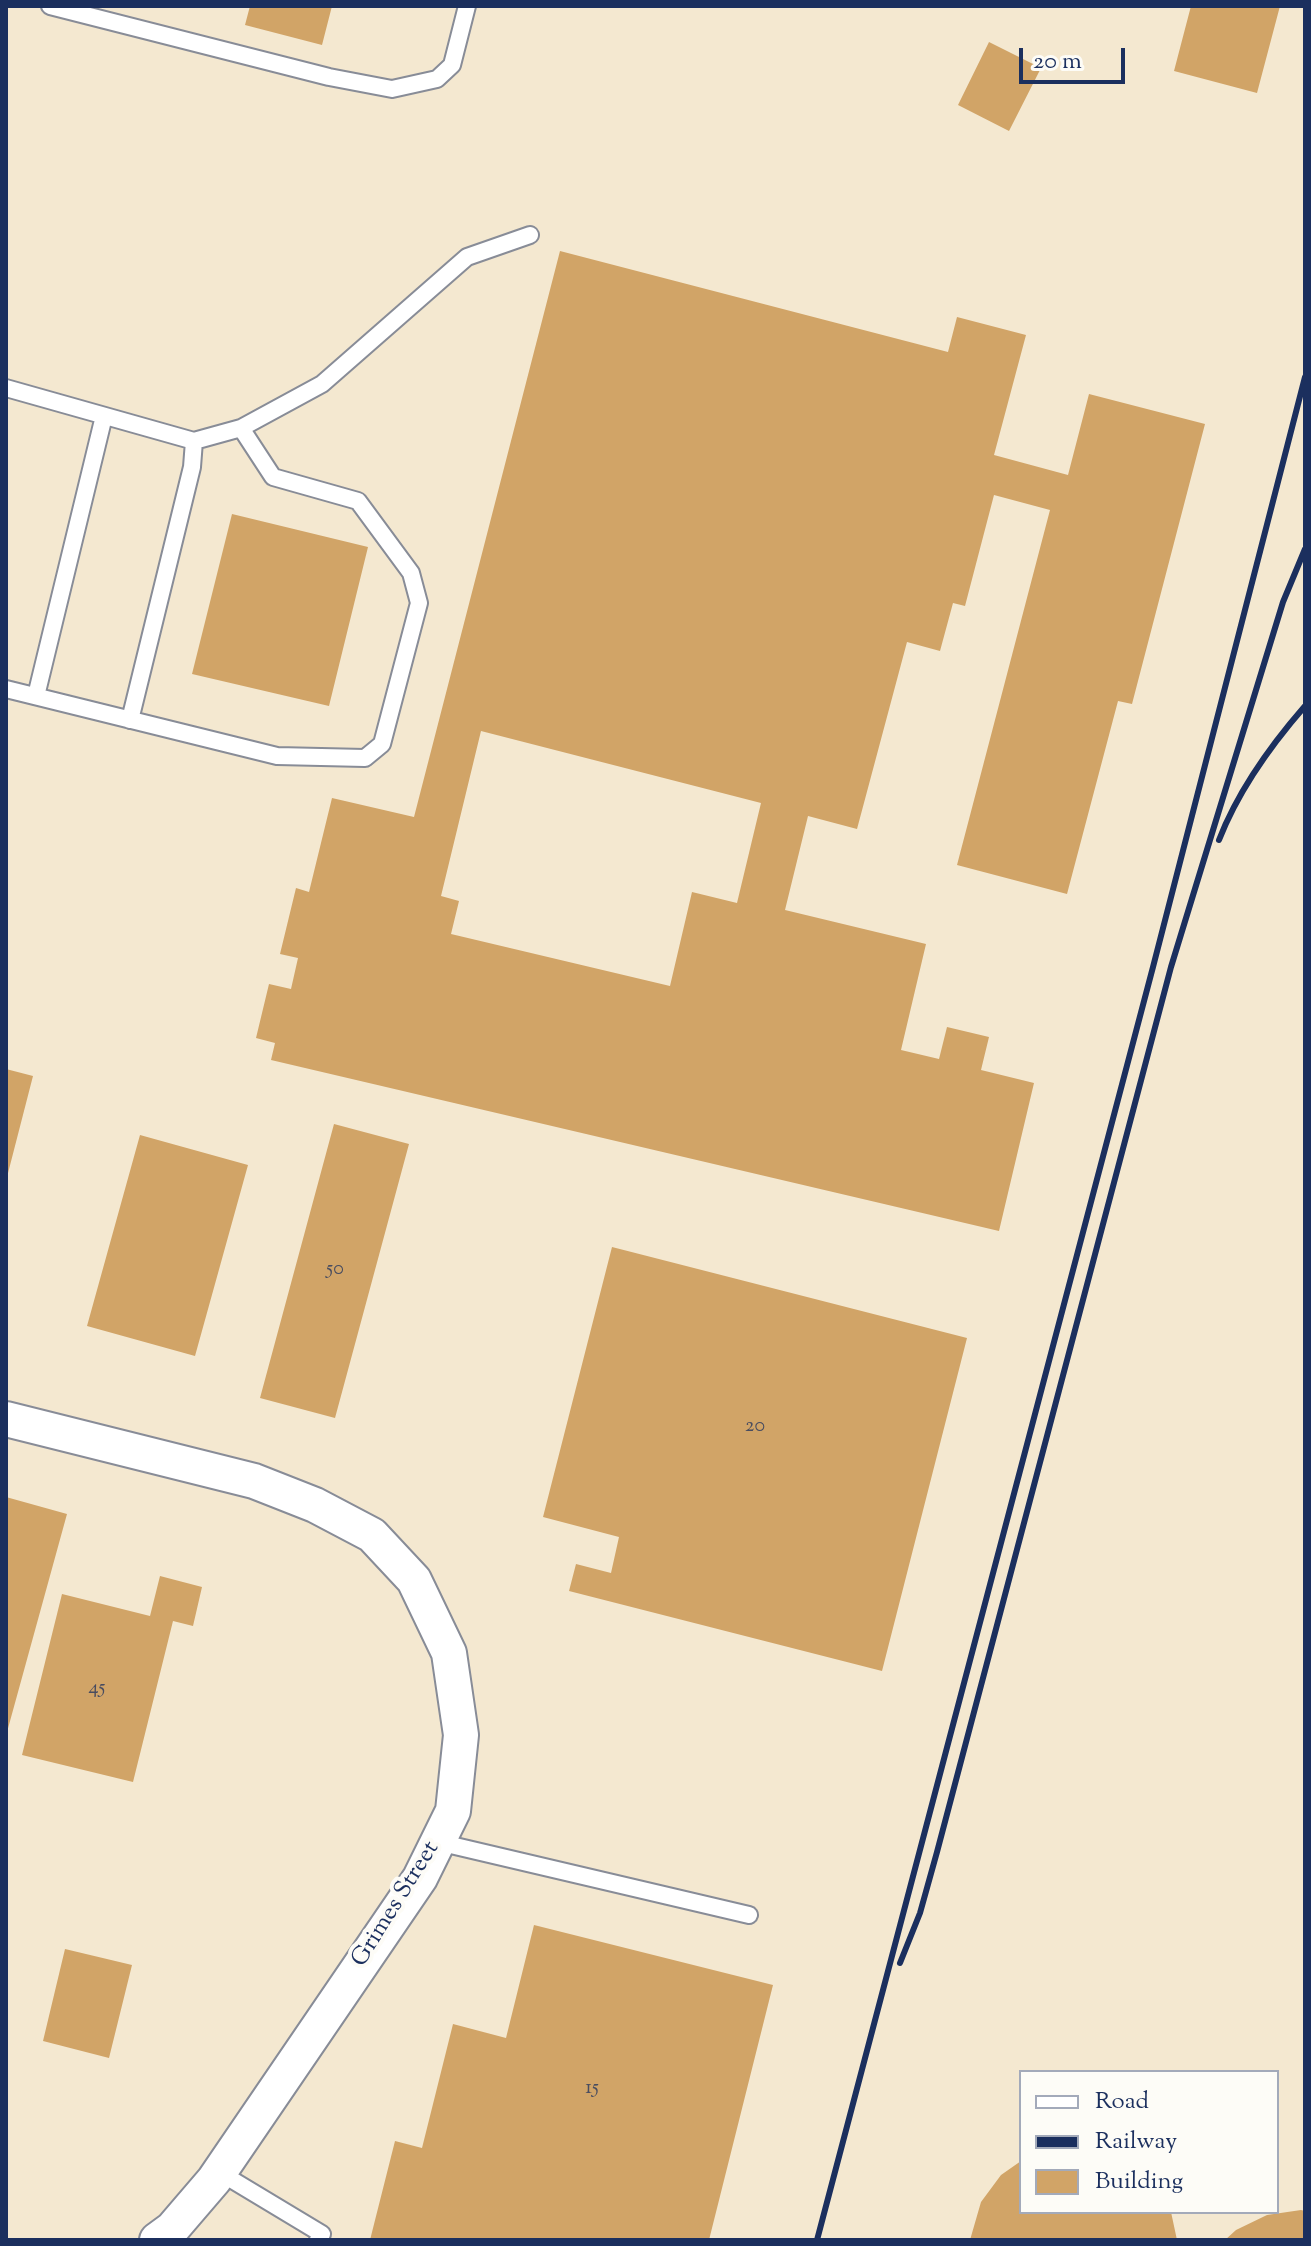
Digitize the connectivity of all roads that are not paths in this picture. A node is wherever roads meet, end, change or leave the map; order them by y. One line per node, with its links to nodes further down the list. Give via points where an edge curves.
1 (50, 6): 2 (lane, via 392,89 437,79 452,65)
2 (467, 6)
3 (530, 235): 6 (lane, via 467,257 322,384)
4 (6, 388): 5 (lane)
5 (104, 416): 7 (lane); 9 (lane)
6 (241, 428): 7 (lane); 10 (lane, via 273,477 358,501 411,573 419,603 382,744 365,758 277,756)
7 (194, 441): 10 (lane)
8 (6, 689): 9 (lane)
9 (36, 696): 10 (lane)
10 (130, 720)
11 (6, 1419): 12 (street, Grimes Street, via 254,1481 372,1535 414,1580 449,1653 461,1735 453,1811)
12 (438, 1842): 13 (lane); 14 (street, Grimes Street, via 420,1878)
13 (749, 1915)
14 (219, 2172): 15 (street, Grimes Street); 16 (lane, via 322,2234)
15 (157, 2240)
16 (318, 2240)

